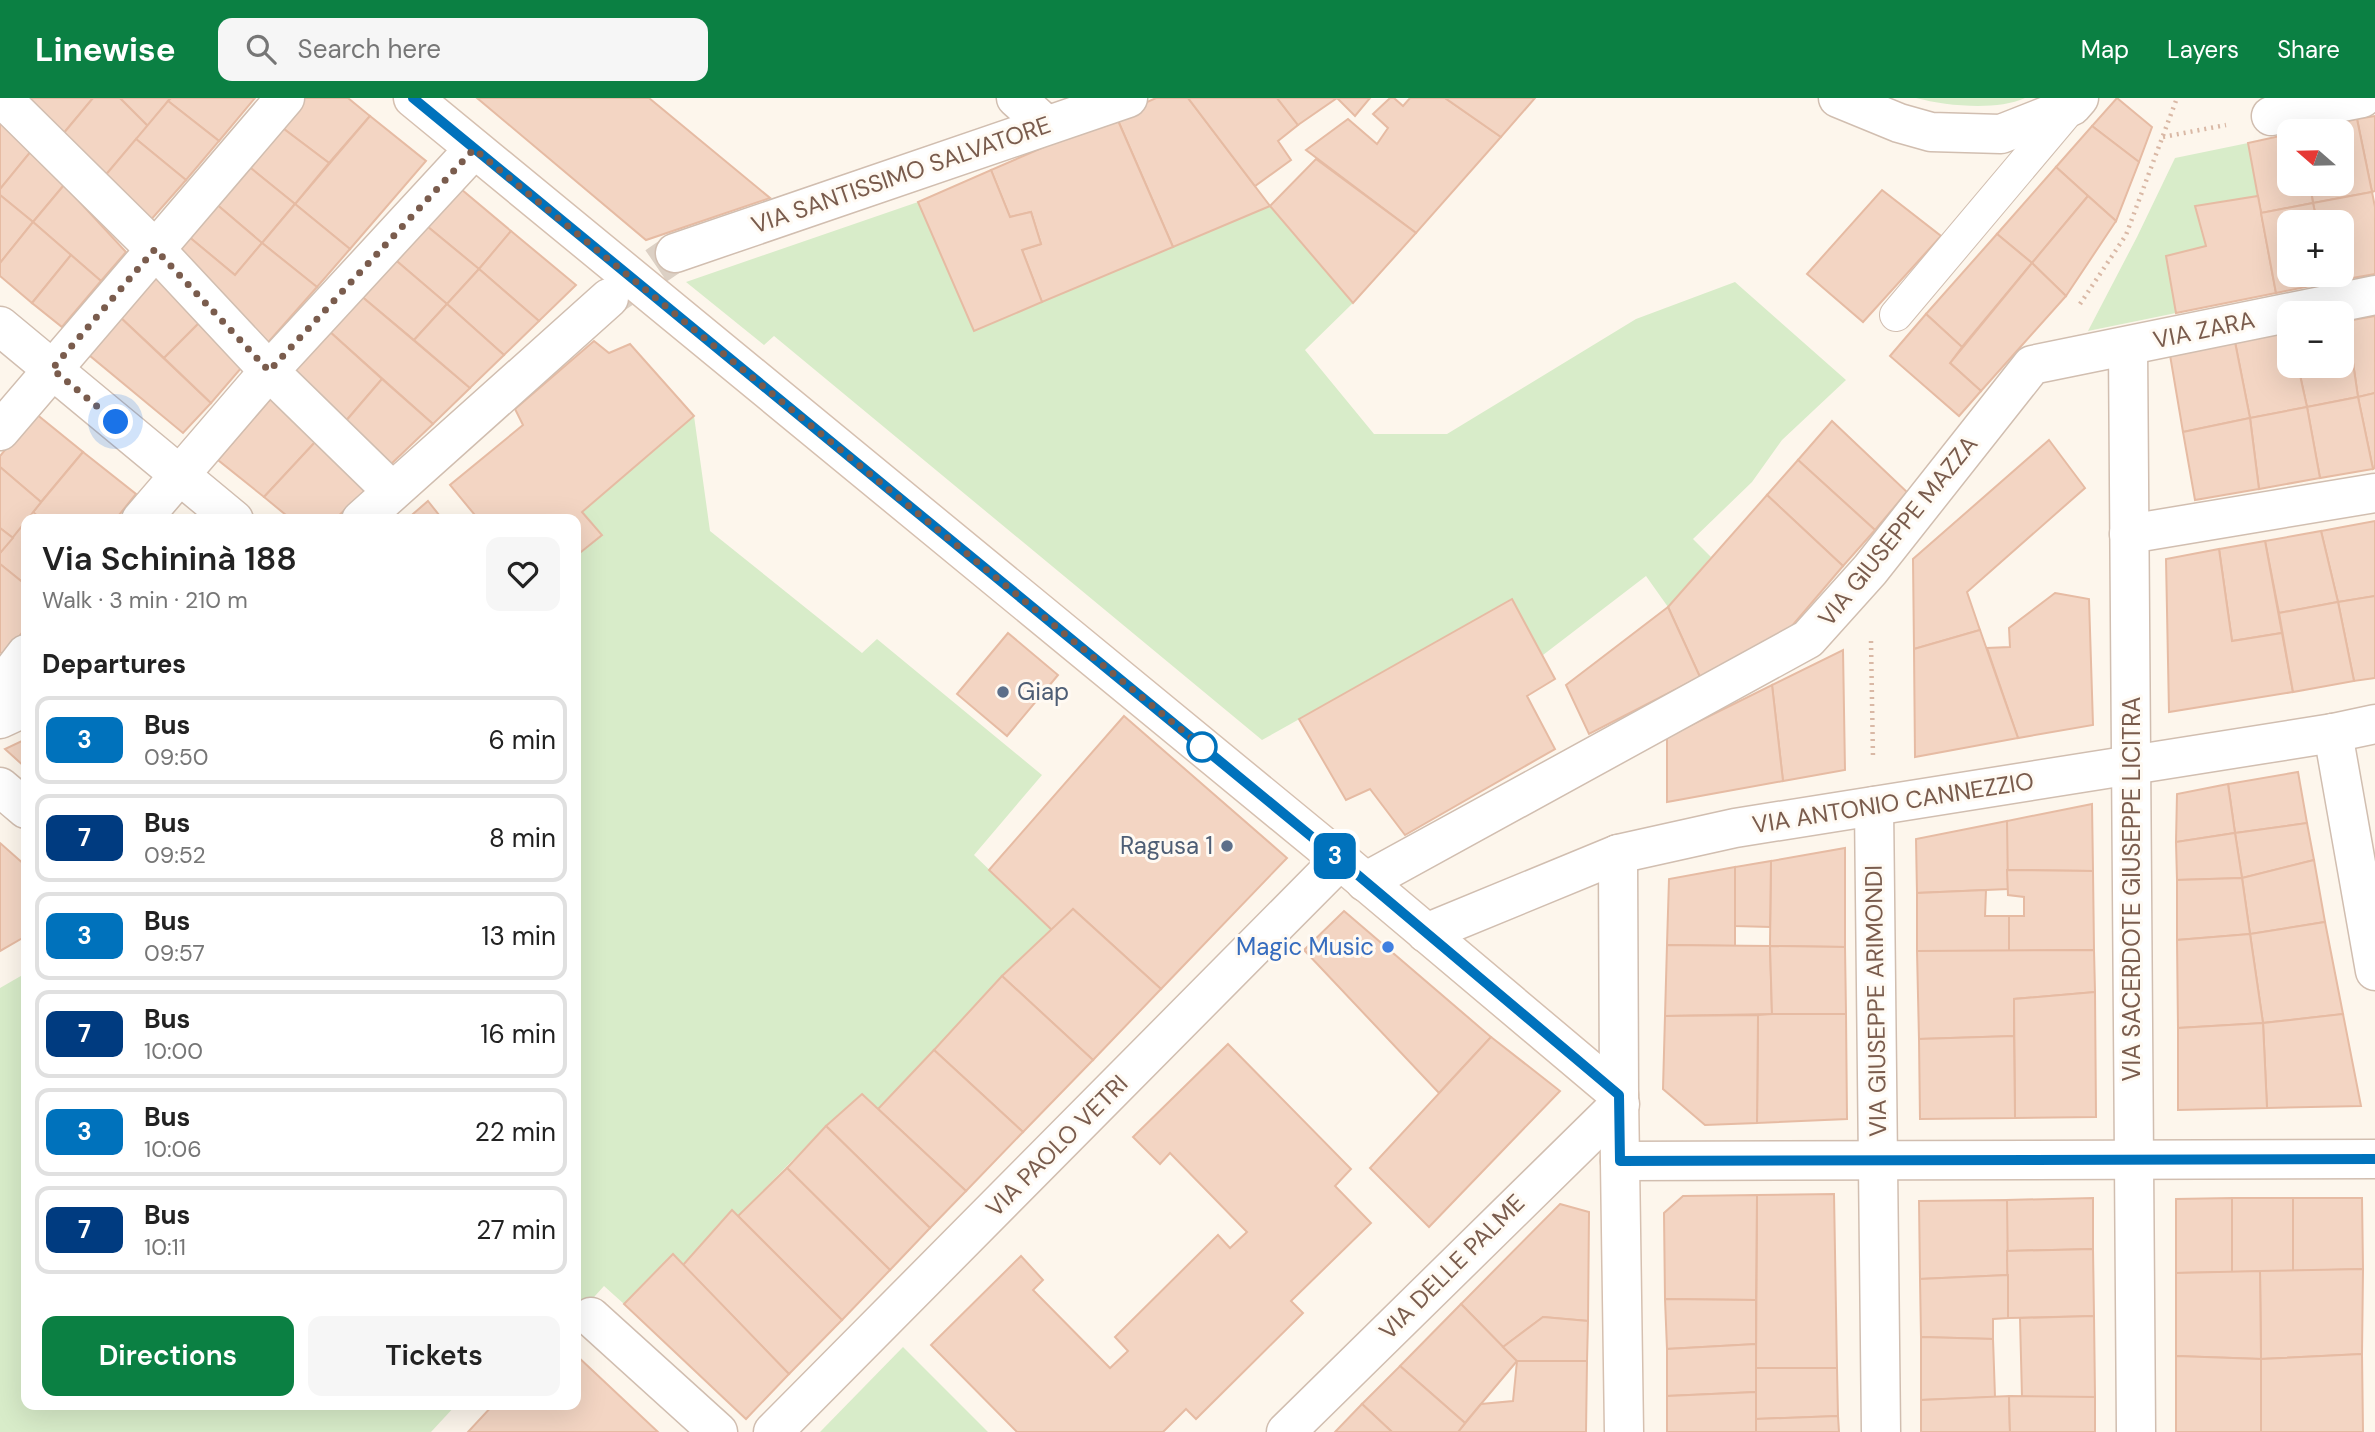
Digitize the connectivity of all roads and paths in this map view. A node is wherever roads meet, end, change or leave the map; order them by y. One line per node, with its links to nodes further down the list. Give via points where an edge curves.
1 (2, 98): 14 (street)
2 (285, 98): 14 (street)
3 (413, 98): 13 (street)
4 (1016, 98): 11 (street)
5 (1128, 98): 11 (street, VIA SANTISSIMO SALVATORE)
6 (1838, 98): 9 (street, via 1931,132 2001,134)
7 (2177, 98): 12 (path)
8 (2362, 98): 10 (street)
9 (2075, 102): 19 (lane)
10 (2271, 116): 12 (path)
11 (1046, 125): 15 (street, VIA SANTISSIMO SALVATORE)
12 (2162, 137): 18 (path, via 2126,235)
13 (474, 149): 24 (street); 45 (street)
14 (155, 249): 23 (street); 24 (street)
15 (675, 253)
16 (2375, 295): 21 (street, VIA ZARA)
17 (609, 299): 27 (street)
18 (2079, 305)
19 (1896, 315)
20 (0, 326): 23 (street)
21 (2128, 346): 22 (street, VIA ZARA); 32 (street, VIA SACERDOTE GIUSEPPE LICITRA)
22 (2032, 365): 33 (street, VIA GIUSEPPE MAZZA)
23 (52, 369): 25 (street); 26 (street)
24 (269, 371): 26 (street); 27 (street)
25 (0, 431)
26 (180, 475): 29 (street); 30 (street)
27 (392, 491): 31 (street)
28 (2375, 492): 32 (street)
29 (146, 514)
30 (227, 514)
31 (367, 514)
32 (2129, 534): 40 (street, VIA SACERDOTE GIUSEPPE LICITRA)
33 (1870, 570): 43 (path); 45 (street, VIA GIUSEPPE MAZZA, via 1808,639)
34 (21, 661): 35 (street)
35 (0, 688)
36 (21, 709): 37 (street)
37 (0, 719)
38 (2375, 724): 39 (street, VIA ANTONIO CANNEZZIO)
39 (2333, 733): 40 (street, VIA ANTONIO CANNEZZIO); 47 (street)
40 (2131, 765): 43 (street, VIA ANTONIO CANNEZZIO); 51 (street, VIA SACERDOTE GIUSEPPE LICITRA)
41 (0, 787): 42 (street)
42 (21, 805)
43 (1874, 806): 44 (street, VIA ANTONIO CANNEZZIO, via 1735,828); 50 (street, VIA GIUSEPPE ARIMONDI)
44 (1618, 855): 46 (street, VIA ANTONIO CANNEZZIO); 48 (street)
45 (1352, 871): 46 (street); 55 (street, VIA PAOLO VETRI)
46 (1426, 933): 48 (street)
47 (2375, 971)
48 (1619, 1099): 52 (street); 56 (street, VIA DELLE PALME)
49 (2375, 1159): 51 (street)
50 (1878, 1160): 51 (street); 52 (street); 58 (street, VIA GIUSEPPE ARIMONDI)
51 (2133, 1160): 59 (street, VIA SACERDOTE GIUSEPPE LICITRA)
52 (1620, 1161): 57 (street)
53 (591, 1317): 54 (street)
54 (718, 1432)
55 (773, 1432)
56 (1286, 1432)
57 (1624, 1432)
58 (1881, 1432)
59 (2136, 1432)

